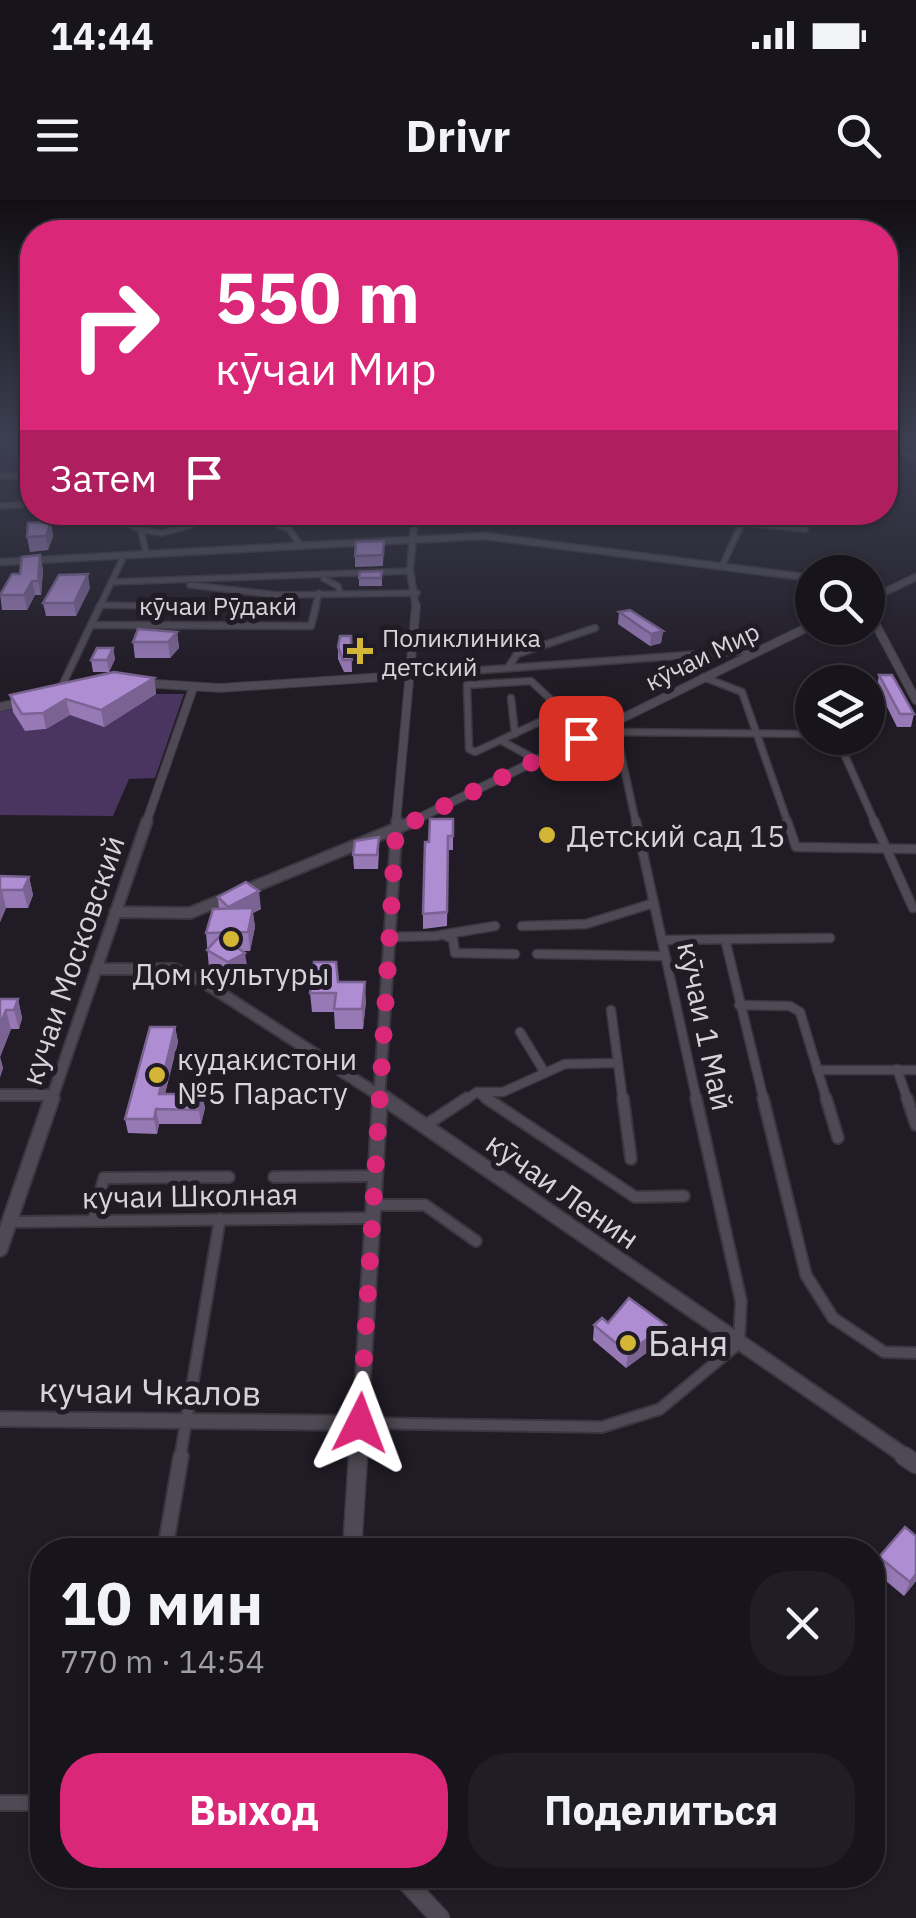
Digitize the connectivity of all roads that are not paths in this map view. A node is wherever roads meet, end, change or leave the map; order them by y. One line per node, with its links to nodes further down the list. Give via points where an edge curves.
1 (131, 525): 7 (street)
2 (191, 525): 7 (street, via 162,533)
3 (278, 525): 10 (street)
4 (414, 525): 9 (street)
5 (741, 525): 15 (street)
6 (760, 525): 8 (street)
7 (142, 530): 12 (street)
8 (805, 530)
9 (413, 540): 10 (street); 11 (street); 15 (street, via 493,538); 16 (street)
10 (299, 544): 11 (street)
11 (274, 548): 12 (street); 13 (street)
12 (146, 553): 14 (street)
13 (122, 560): 14 (street); 20 (street, кӯчаи Рӯдакӣ)
14 (0, 565)
15 (722, 566): 17 (street)
16 (410, 571): 21 (street, кӯчаи Рӯдакӣ); 22 (street)
17 (795, 576)
18 (916, 577): 23 (street)
19 (324, 579): 25 (street)
20 (111, 582): 21 (street, кӯчаи Рӯдакӣ); 27 (street, кӯчаи Рӯдакӣ)
21 (164, 582): 26 (street, кӯчаи Рӯдакӣ)
22 (416, 592): 25 (street, кӯчаи Рӯдакӣ); 34 (street)
23 (885, 592)
24 (319, 594): 25 (street, кӯчаи Рӯдакӣ); 26 (street, кӯчаи Рӯдакӣ); 28 (street, кӯчаи Рӯдакӣ, via 310,626)
25 (340, 594)
26 (278, 595): 27 (street, кӯчаи Рӯдакӣ, via 273,608)
27 (100, 605): 28 (street, кӯчаи Рӯдакӣ)
28 (91, 625): 36 (street, кӯчаи Рӯдакӣ)
29 (594, 628): 33 (street, via 517,654)
30 (795, 633): 32 (street, кӯчаи Мир)
31 (885, 642): 43 (street)
32 (758, 650): 33 (street); 35 (street, кӯчаи Мир)
33 (508, 668): 34 (street)
34 (412, 675): 39 (street); 54 (street)
35 (703, 677): 46 (street, кӯчаи Мир); 48 (street, via 742,692)
36 (65, 680): 37 (street); 41 (street, кӯчаи Рӯдакӣ)
37 (84, 680)
38 (135, 682): 39 (street)
39 (193, 688): 59 (street, кучаи Московский)
40 (74, 689): 41 (street)
41 (59, 692): 44 (street)
42 (511, 698): 49 (street)
43 (916, 700)
44 (0, 707)
45 (561, 712): 47 (street); 49 (street); 51 (street, via 531,681 468,685 469,749)
46 (610, 728): 47 (street, кӯчаи Мир); 48 (street); 57 (street, кӯчаи 1 Май)
47 (596, 730): 53 (street, кӯчаи Мир)
48 (758, 733): 50 (street); 55 (street, via 796,847)
49 (515, 734): 51 (street)
50 (795, 734)
51 (502, 741): 53 (street)
52 (845, 755): 55 (street)
53 (538, 760): 54 (street, кӯчаи Мир)
54 (396, 830): 59 (street, кӯчаи Мир, via 190,913); 63 (street)
55 (888, 848): 56 (street); 58 (street)
56 (916, 848)
57 (654, 903): 61 (street, via 586,924); 66 (street, кӯчаи 1 Май)
58 (913, 908)
59 (116, 912): 70 (street, кучаи Московский)
60 (496, 926): 62 (street)
61 (522, 926)
62 (444, 935): 63 (street); 67 (street, via 453,940 455,953)
63 (390, 937): 79 (street)
64 (830, 938): 65 (street)
65 (725, 939): 66 (street); 71 (street)
66 (662, 940): 69 (street, кӯчаи 1 Май)
67 (515, 954)
68 (537, 954): 69 (street)
69 (665, 956): 97 (street, кӯчаи 1 Май, via 741,1301)
70 (96, 969): 79 (street, кӯчаи Ленин, via 174,969); 82 (street, кучаи Московский)
71 (739, 1006): 75 (street, via 796,1008); 98 (street, via 806,1276 833,1318 884,1352)
72 (611, 1010): 74 (street)
73 (520, 1032): 78 (street)
74 (617, 1063): 78 (street, via 566,1064); 86 (street)
75 (817, 1070): 76 (street); 85 (street)
76 (897, 1070): 77 (street); 84 (street)
77 (916, 1070)
78 (545, 1074): 80 (street, via 504,1092)
79 (378, 1092): 83 (street, кӯчаи Ленин); 87 (street)
80 (477, 1092): 83 (street); 90 (street, via 635,1197)
81 (0, 1095): 82 (street)
82 (53, 1095): 94 (street, кучаи Московский)
83 (426, 1124): 97 (street, кӯчаи Ленин)
84 (916, 1125)
85 (838, 1138)
86 (631, 1159)
87 (373, 1176): 89 (street); 91 (street)
88 (229, 1177): 93 (street, via 104,1178)
89 (274, 1177)
90 (684, 1196)
91 (372, 1211): 92 (street, кучаи Школная); 95 (street, кучаи Школная, via 424,1205); 101 (street)
92 (220, 1220): 93 (street, кучаи Школная); 100 (street)
93 (93, 1221): 94 (street, кучаи Школная)
94 (10, 1222): 96 (street, кучаи Московский)
95 (476, 1242)
96 (0, 1250)
97 (739, 1343): 101 (street, via 660,1410 602,1427); 102 (street, кӯчаи Ленин)
98 (916, 1354)
99 (0, 1418): 100 (street, кучаи Чкалов)
100 (188, 1421): 101 (street, кучаи Чкалов); 103 (street)
101 (360, 1423): 104 (street)
102 (915, 1462)
103 (167, 1538)
104 (353, 1538)
105 (0, 1803): 106 (street)
106 (30, 1803)
107 (412, 1888): 108 (street)
108 (440, 1918)

